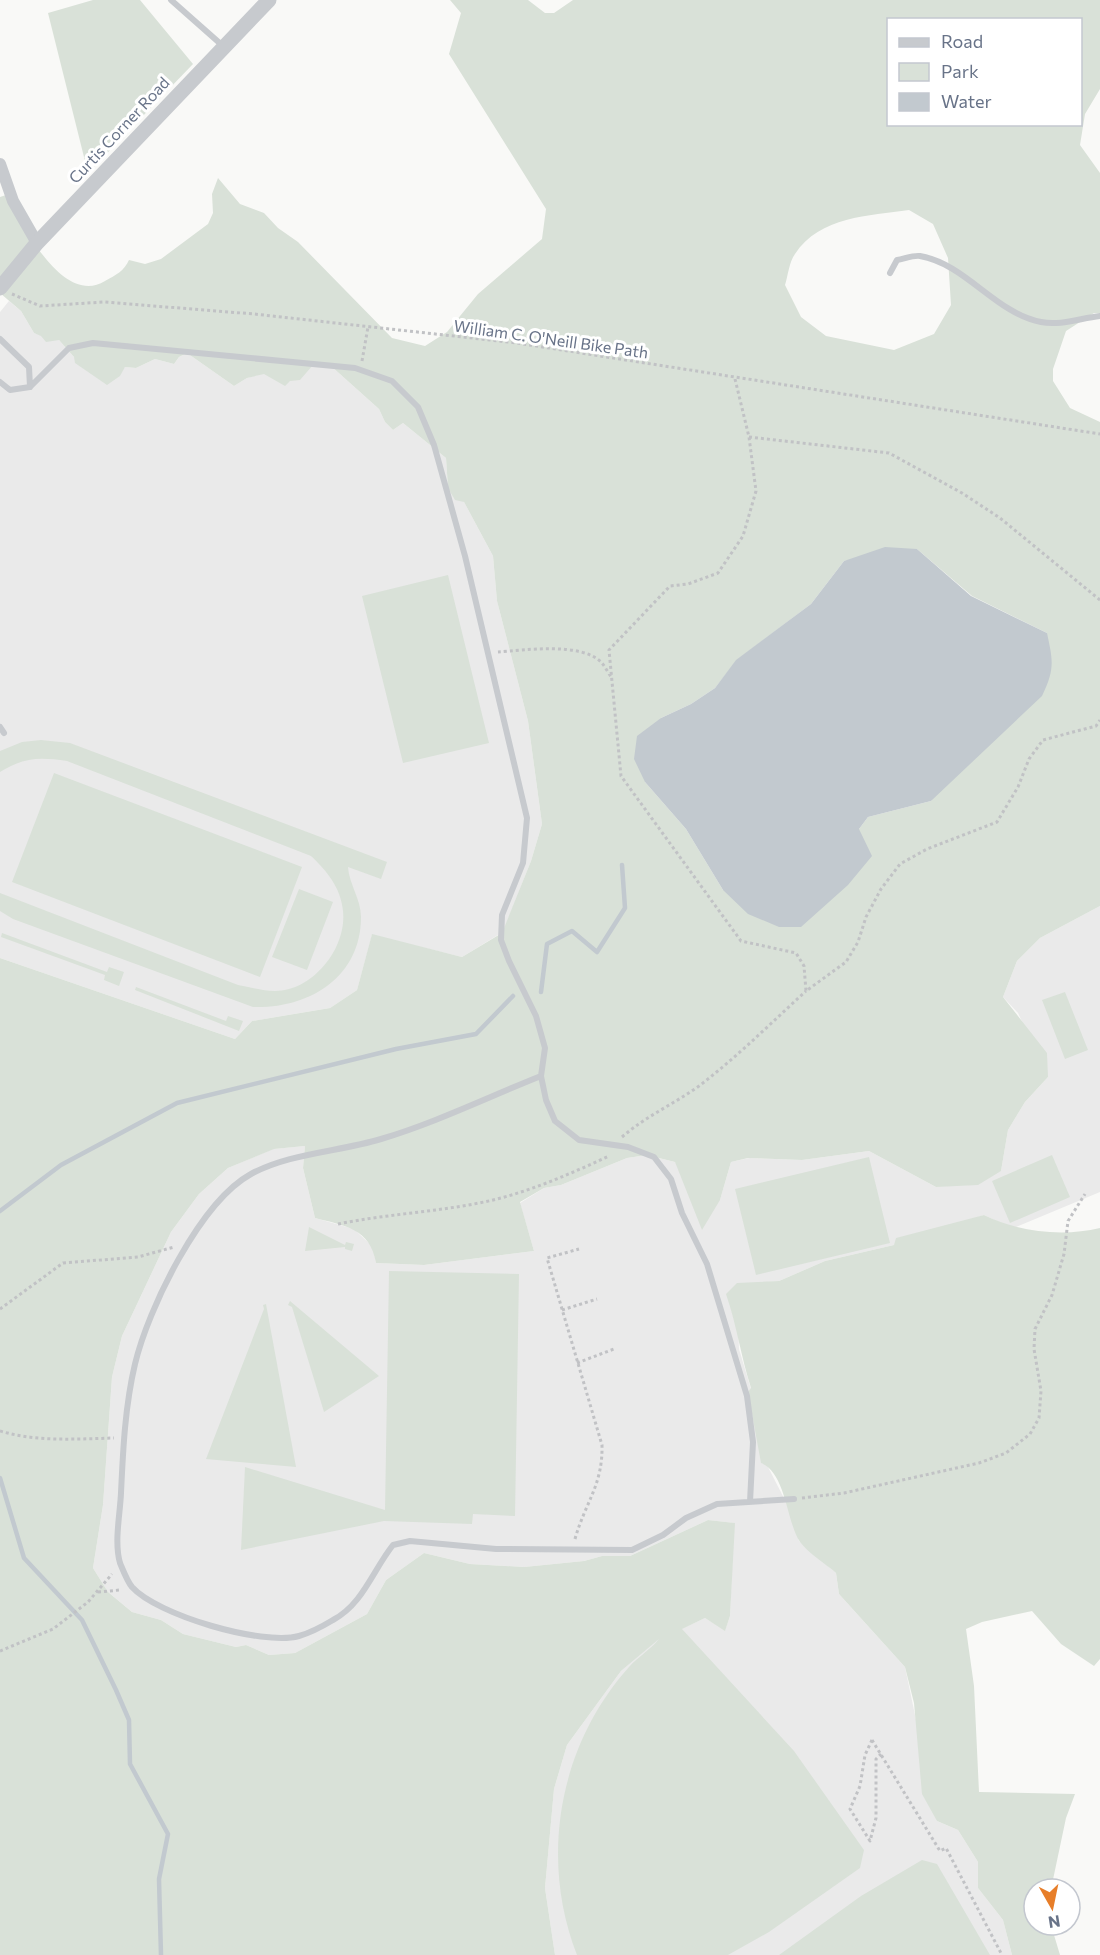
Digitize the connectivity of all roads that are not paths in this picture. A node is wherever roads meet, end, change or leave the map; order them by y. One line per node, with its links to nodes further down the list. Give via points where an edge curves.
1 (171, 0): 3 (lane)
2 (269, 0): 3 (street, Curtis Corner Road)
3 (223, 47): 5 (street, Curtis Corner Road)
4 (0, 164): 5 (street, via 14,201)
5 (37, 243): 7 (street, Curtis Corner Road)
6 (890, 273): 8 (lane, via 897,260 918,256 944,264 1009,308 1040,322)
7 (0, 288)
8 (1100, 316)
9 (0, 339): 11 (lane, via 29,367)
10 (0, 382): 11 (lane, via 10,390)
11 (30, 387): 14 (lane, via 69,348 93,343 360,369 392,381 418,407 434,445 462,545 527,818 523,863 502,915 501,940 536,1016 545,1048)
12 (0, 727): 13 (lane)
13 (4, 733)
14 (541, 1076): 16 (lane, via 555,1121 579,1140 654,1157 671,1179 681,1213 707,1264 747,1396 753,1442); 16 (lane, via 380,1140 296,1158 250,1174 217,1203 187,1244 160,1296 135,1363 124,1438 120,1563 134,1589 168,1610 217,1629 272,1637 298,1636 335,1619 355,1602 393,1545 410,1541 496,1549 632,1550 717,1504)
15 (795, 1499): 16 (lane)
16 (750, 1502)

